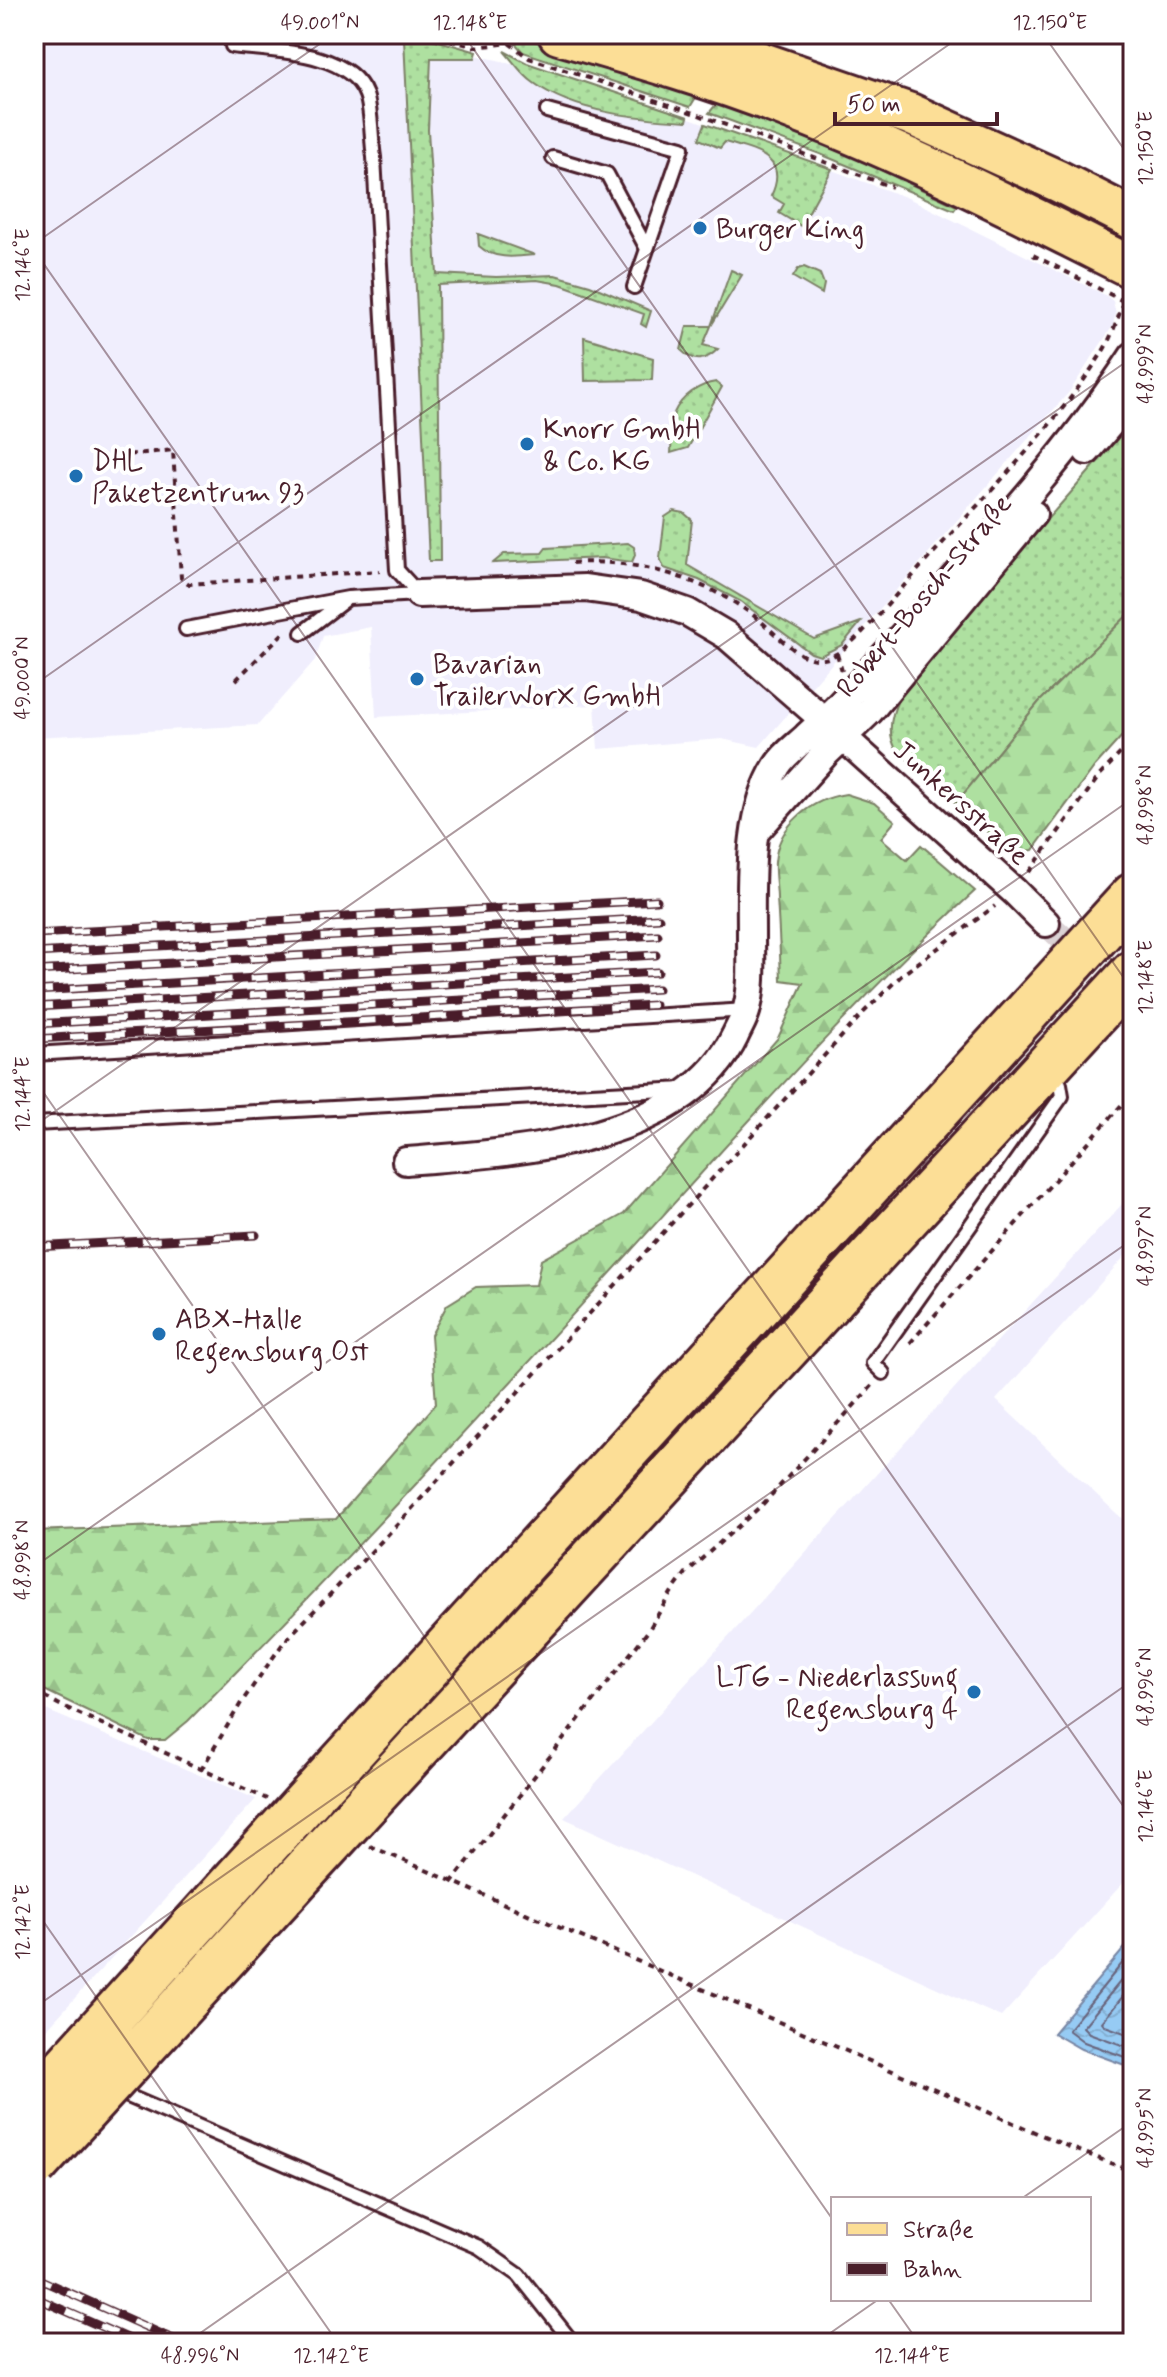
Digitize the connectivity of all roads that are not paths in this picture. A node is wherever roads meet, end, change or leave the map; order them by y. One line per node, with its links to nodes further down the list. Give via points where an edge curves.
1 (559, 34): 8 (main road, via 798,111 953,180)
2 (678, 34): 6 (main road, via 910,114)
3 (232, 46): 12 (lane, via 338,65 366,96 374,157 397,570)
4 (547, 111): 7 (lane, via 682,148)
5 (553, 158): 7 (lane, via 607,174)
6 (1133, 219)
7 (647, 249): 9 (lane)
8 (1128, 284)
9 (634, 287)
10 (1133, 356): 16 (street, Robert-Bosch-Straße, via 1097,411)
11 (1133, 397): 16 (street, Robert-Bosch-Straße, via 870,711)
12 (419, 594): 13 (lane); 16 (street, Robert-Bosch-Straße, via 585,588 641,596 687,612 726,635)
13 (348, 598): 14 (lane); 15 (lane)
14 (186, 629)
15 (302, 633)
16 (833, 729): 18 (street, Junkersstraße); 20 (street, Robert-Bosch-Straße, via 778,763 760,799 751,859)
17 (1133, 896): 30 (highway, bridge, via 292,1798)
18 (1046, 923)
19 (1133, 973): 31 (highway, bridge, via 361,1830)
20 (747, 1010): 21 (lane); 23 (street, Robert-Bosch-Straße, via 728,1050)
21 (34, 1054)
22 (1060, 1084): 26 (lane, via 1062,1096 873,1363)
23 (695, 1088): 24 (lane); 25 (street, Robert-Bosch-Straße, via 602,1134 483,1155)
24 (34, 1124)
25 (406, 1161)
26 (883, 1373)
27 (34, 2056): 28 (lane)
28 (77, 2074)
29 (91, 2081): 32 (lane, via 479,2247 519,2275)
30 (34, 2102)
31 (34, 2166)
32 (573, 2343)

